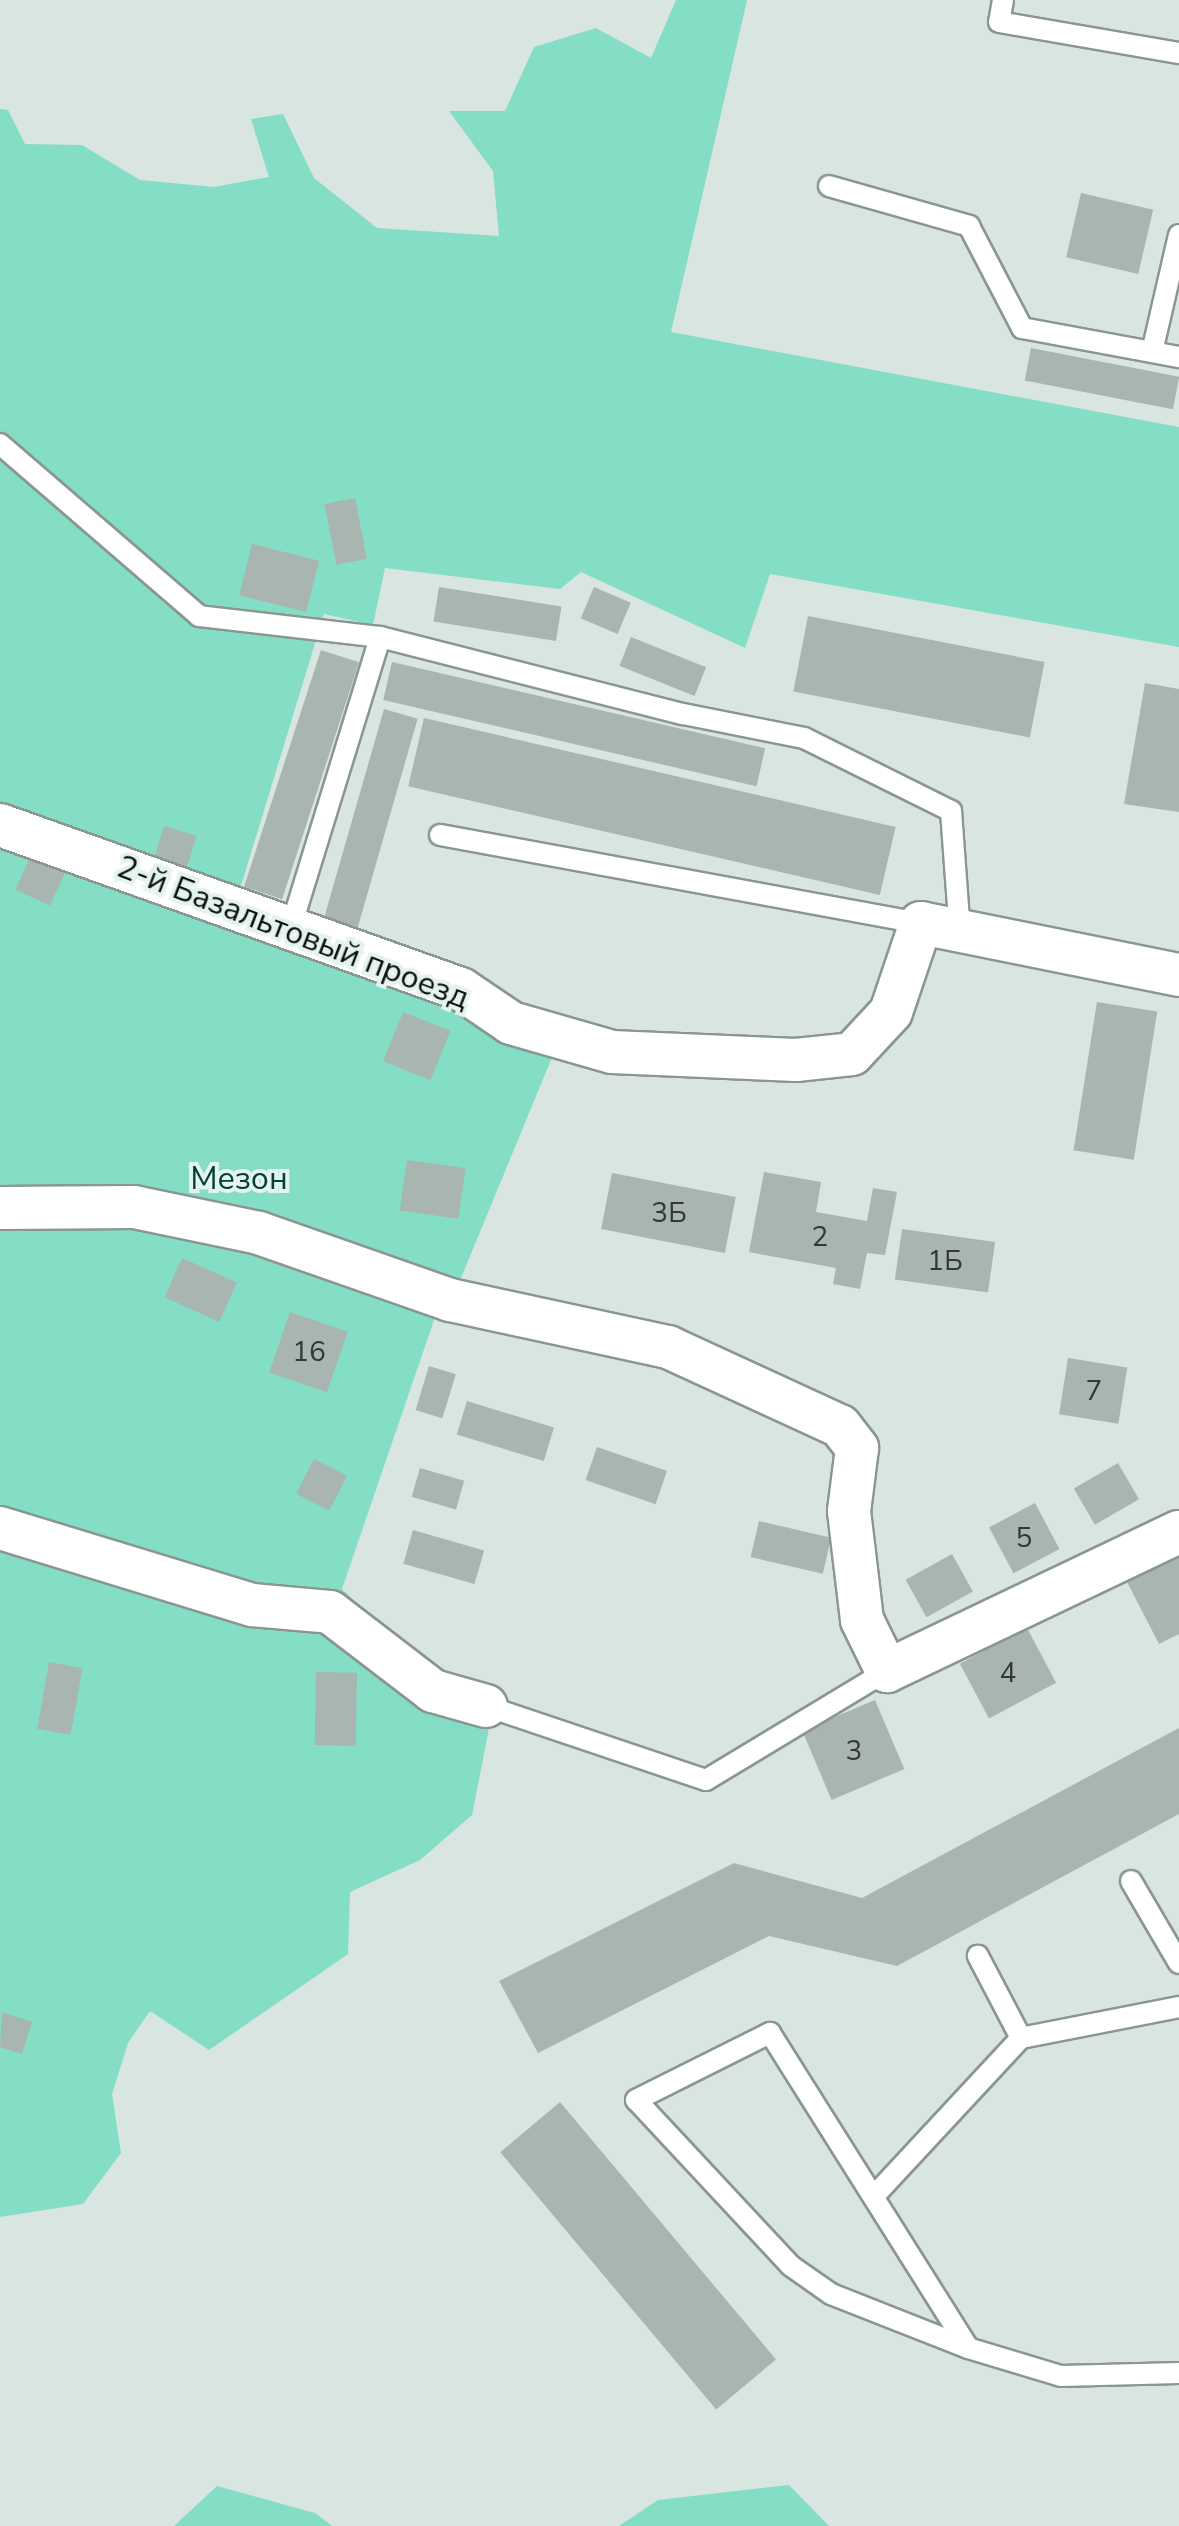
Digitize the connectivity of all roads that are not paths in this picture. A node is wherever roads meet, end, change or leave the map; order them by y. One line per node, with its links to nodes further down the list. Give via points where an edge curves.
1 (1003, 0): 2 (lane, via 998,22)
2 (1179, 53)
3 (829, 186): 5 (lane, via 969,226 1022,328)
4 (1179, 235): 5 (lane)
5 (1152, 352): 6 (lane)
6 (1179, 357)
7 (0, 444): 8 (lane, via 199,616)
8 (380, 637): 11 (lane); 12 (lane, via 804,738 951,811)
9 (0, 825): 11 (street, 2-й Базальтовый проезд)
10 (440, 835): 12 (lane)
11 (291, 928): 12 (street, 2-й Базальтовый проезд, via 461,988 511,1023 612,1052 796,1060 852,1054 891,1012)
12 (941, 929): 13 (street)
13 (1179, 974)
14 (0, 1208): 17 (street, via 134,1207 258,1233 450,1300 668,1347 840,1426 856,1448 849,1512 862,1620)
15 (0, 1528): 18 (street, via 252,1606 330,1612 433,1691)
16 (1179, 1532): 17 (street)
17 (886, 1671): 18 (lane, via 706,1780)
18 (486, 1706)
19 (1131, 1881): 21 (lane)
20 (978, 1956): 23 (lane)
21 (1179, 1962)
22 (1179, 2008): 23 (lane)
23 (1021, 2038): 24 (lane)
24 (875, 2195): 25 (lane); 25 (lane, via 770,2033 636,2100 791,2266 831,2294)
25 (968, 2348): 26 (lane, via 1061,2376)
26 (1179, 2373)

